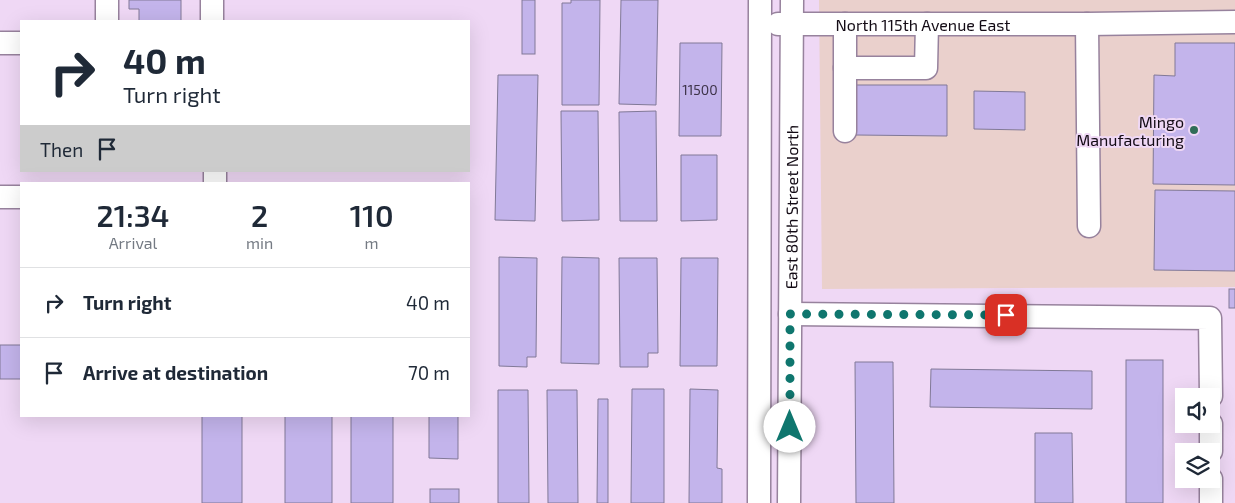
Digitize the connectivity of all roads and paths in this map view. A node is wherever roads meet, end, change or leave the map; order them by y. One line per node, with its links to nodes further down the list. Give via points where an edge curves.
1 (107, 0): 5 (street)
2 (212, 0): 6 (street)
3 (760, 0): 8 (street, East 80th Street North)
4 (792, 0): 9 (street, East 80th Street North)
5 (107, 20)
6 (212, 20)
7 (1235, 22): 12 (street, North 115th Avenue East)
8 (760, 23): 9 (street, North 115th Avenue East); 23 (street, East 80th Street North)
9 (792, 24): 10 (street, North 115th Avenue East); 20 (street, East 80th Street North)
10 (845, 24): 11 (street, North 115th Avenue East); 15 (street)
11 (927, 24): 12 (street, North 115th Avenue East); 15 (street, via 926,68)
12 (1087, 24): 19 (street)
13 (0, 43): 14 (street)
14 (20, 43)
15 (844, 68): 16 (street)
16 (844, 131)
17 (0, 197): 18 (street)
18 (20, 197)
19 (1089, 226)
20 (790, 314): 21 (street, via 1210,318); 24 (street, East 80th Street North)
21 (1210, 388)
22 (1211, 488): 25 (street)
23 (759, 503)
24 (789, 503)
25 (1211, 503)

